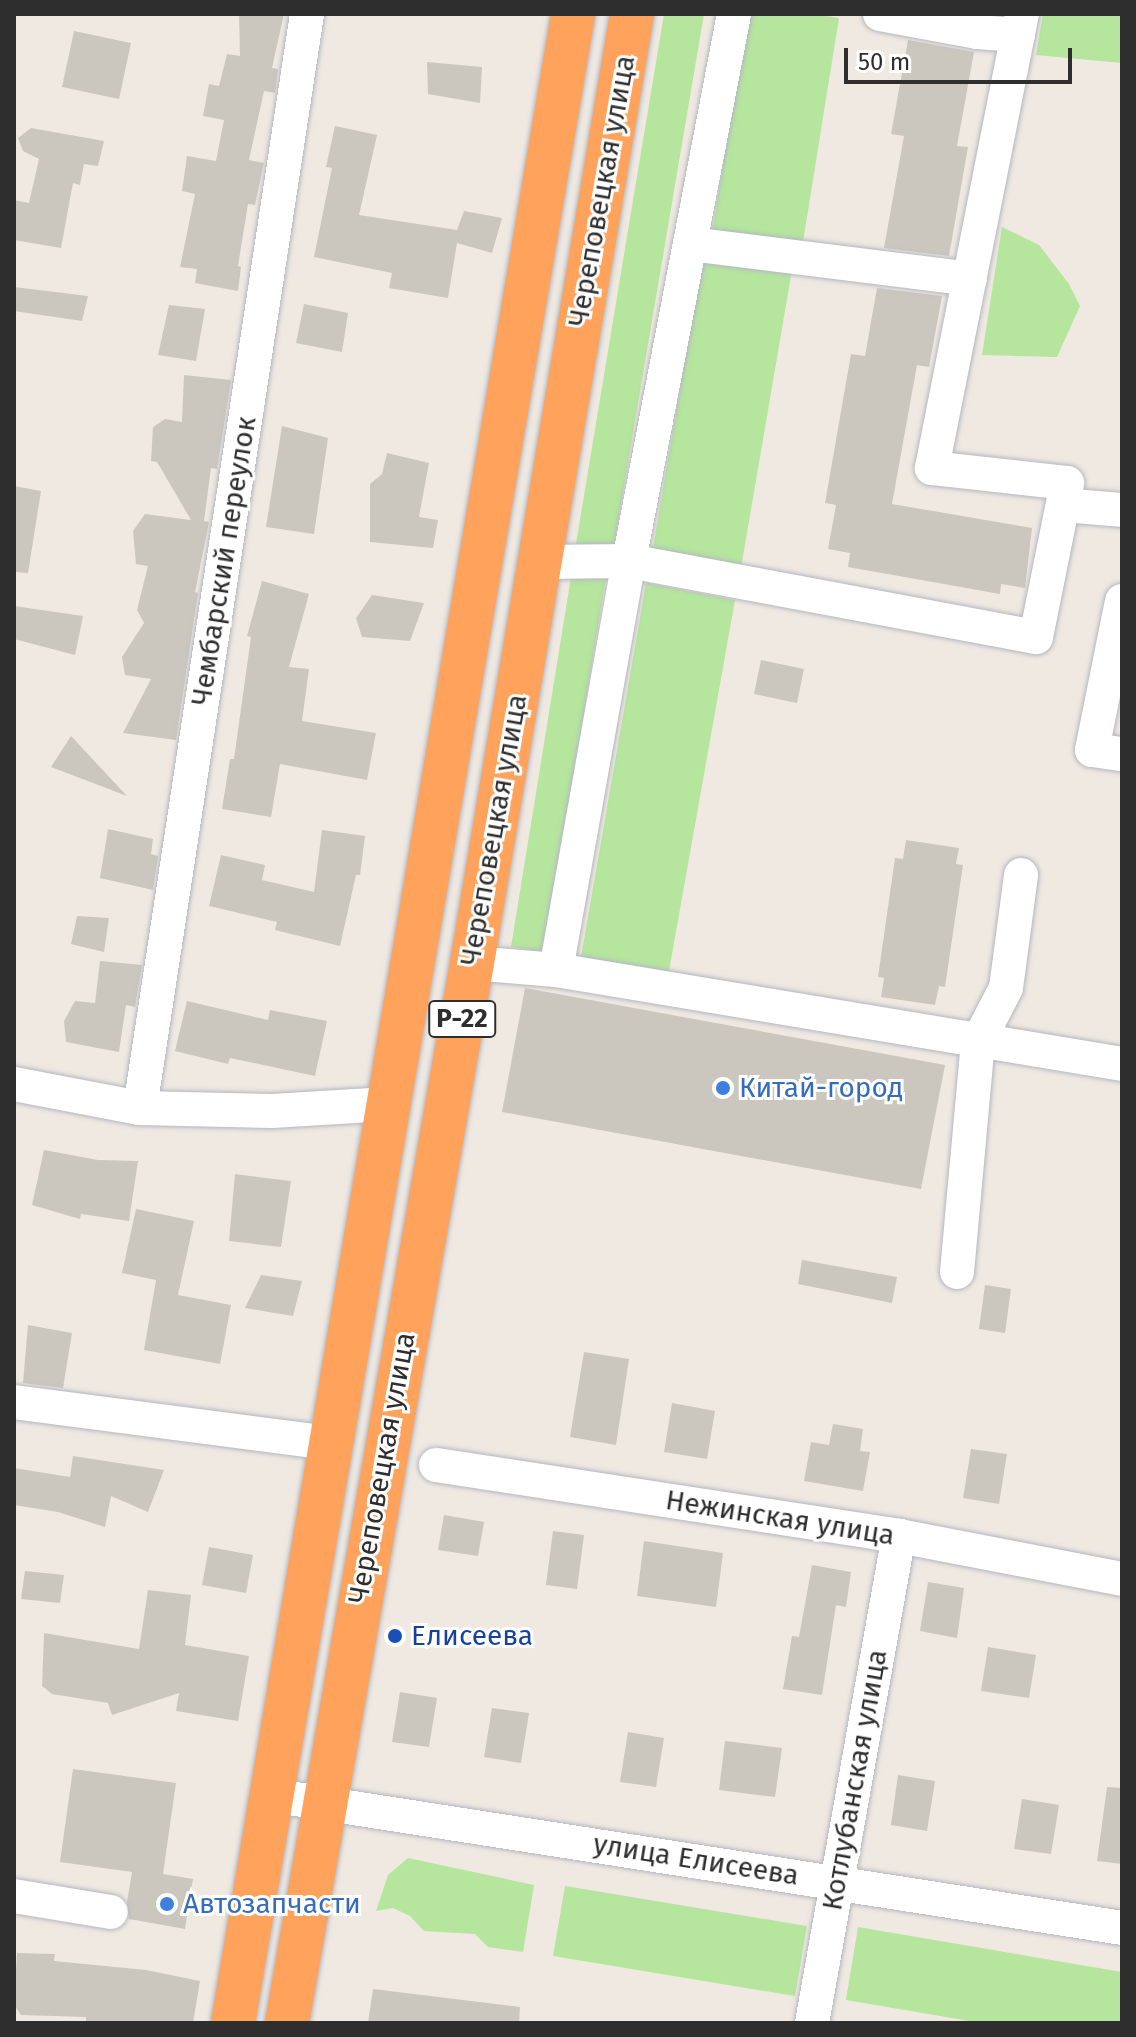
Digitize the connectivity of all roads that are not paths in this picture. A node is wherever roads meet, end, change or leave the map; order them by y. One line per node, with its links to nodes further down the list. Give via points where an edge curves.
1 (307, 14): 22 (street, Чембарский переулок)
2 (573, 14): 21 (highway, Череповецкая улица / Р-22)
3 (632, 14): 12 (highway, Череповецкая улица / Р-22)
4 (734, 14): 7 (street)
5 (880, 14): 6 (street, via 977,32)
6 (1020, 24): 8 (street)
7 (690, 244): 8 (street); 11 (street)
8 (970, 279): 9 (street, via 932,468 1067,483)
9 (1063, 505): 10 (street); 11 (street, via 1036,637)
10 (1122, 510)
11 (629, 561): 12 (street); 17 (street)
12 (539, 562): 16 (highway, Череповецкая улица / Р-22)
13 (1122, 601): 14 (street, via 1092,750)
14 (1122, 754)
15 (1021, 875): 18 (street, via 1006,988)
16 (472, 963): 17 (street); 30 (highway, Череповецкая улица / Р-22)
17 (556, 970): 18 (street)
18 (978, 1042): 19 (street); 23 (street)
19 (1122, 1064)
20 (14, 1084): 22 (street)
21 (388, 1104): 22 (street, via 272,1111); 25 (highway, Череповецкая улица / Р-22)
22 (140, 1108)
23 (957, 1272)
24 (14, 1402): 25 (street)
25 (330, 1443): 29 (highway, Череповецкая улица / Р-22)
26 (436, 1465): 27 (street, Нежинская улица)
27 (899, 1536): 28 (street, Нежинская улица); 31 (street, Котлубанская улица)
28 (1122, 1579)
29 (270, 1795): 30 (street, улица Елисеева); 35 (highway, Череповецкая улица / Р-22)
30 (323, 1803): 31 (street, улица Елисеева); 36 (highway, Череповецкая улица / Р-22)
31 (837, 1882): 34 (street, улица Елисеева); 37 (street, Котлубанская улица)
32 (14, 1896): 33 (street)
33 (111, 1912)
34 (1122, 1928)
35 (233, 2023)
36 (287, 2023)
37 (812, 2023)

